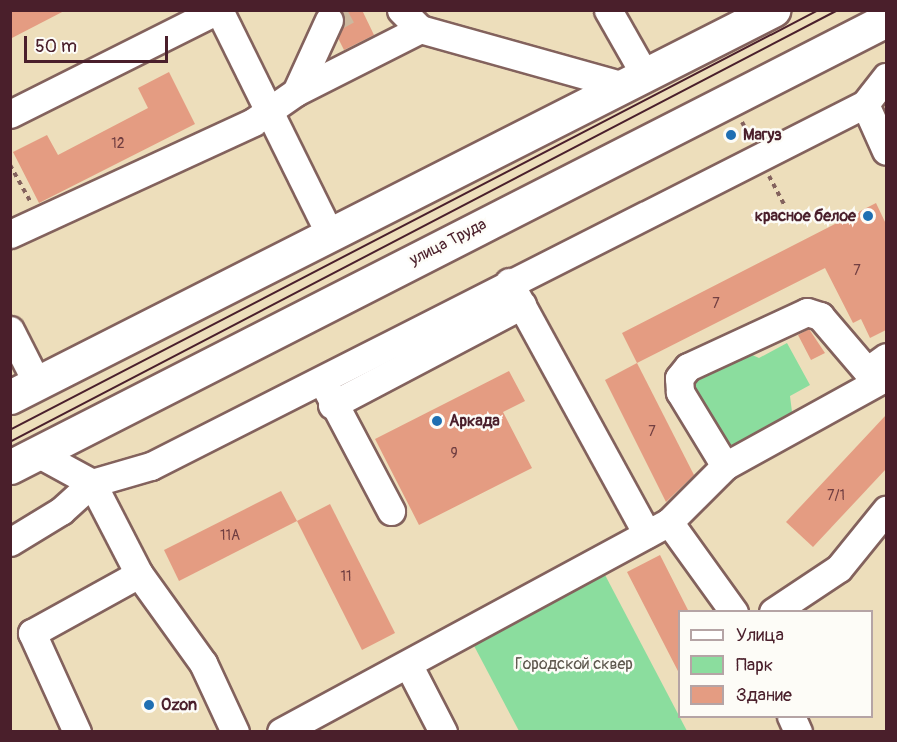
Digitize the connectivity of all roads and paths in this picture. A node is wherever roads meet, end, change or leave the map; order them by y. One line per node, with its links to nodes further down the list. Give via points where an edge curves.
1 (218, 10): 11 (street); 12 (street)
2 (608, 10): 8 (street)
3 (773, 10): 8 (main road)
4 (329, 20): 9 (street)
5 (410, 20): 8 (street); 9 (street)
6 (886, 20): 24 (main road, улица Труда)
7 (886, 77): 10 (street)
8 (634, 81): 17 (main road)
9 (296, 92): 11 (street)
10 (866, 104): 13 (street); 18 (street)
11 (267, 113): 15 (street); 17 (street)
12 (10, 114)
13 (886, 151)
14 (10, 165): 15 (path)
15 (39, 219): 16 (street)
16 (10, 234)
17 (330, 235): 22 (main road)
18 (516, 294): 21 (street); 23 (street); 29 (street)
19 (10, 330): 22 (street)
20 (880, 368): 25 (street, via 848,398); 25 (street, via 820,316 807,312 688,367 679,378 680,392)
21 (323, 378): 23 (street); 26 (street, via 152,466)
22 (24, 390)
23 (332, 405): 27 (street)
24 (24, 460): 26 (street)
25 (725, 466): 29 (street)
26 (92, 483): 30 (street, via 61,511); 31 (street)
27 (392, 510)
28 (886, 510): 33 (street, via 839,568)
29 (658, 528): 32 (street); 34 (street)
30 (10, 542)
31 (139, 574): 36 (street, via 32,633); 37 (street, via 184,632)
32 (732, 610)
33 (776, 610)
34 (409, 666): 38 (street); 39 (street)
35 (791, 718): 40 (street)
36 (77, 732)
37 (236, 732)
38 (281, 732)
39 (442, 732)
40 (798, 732)

